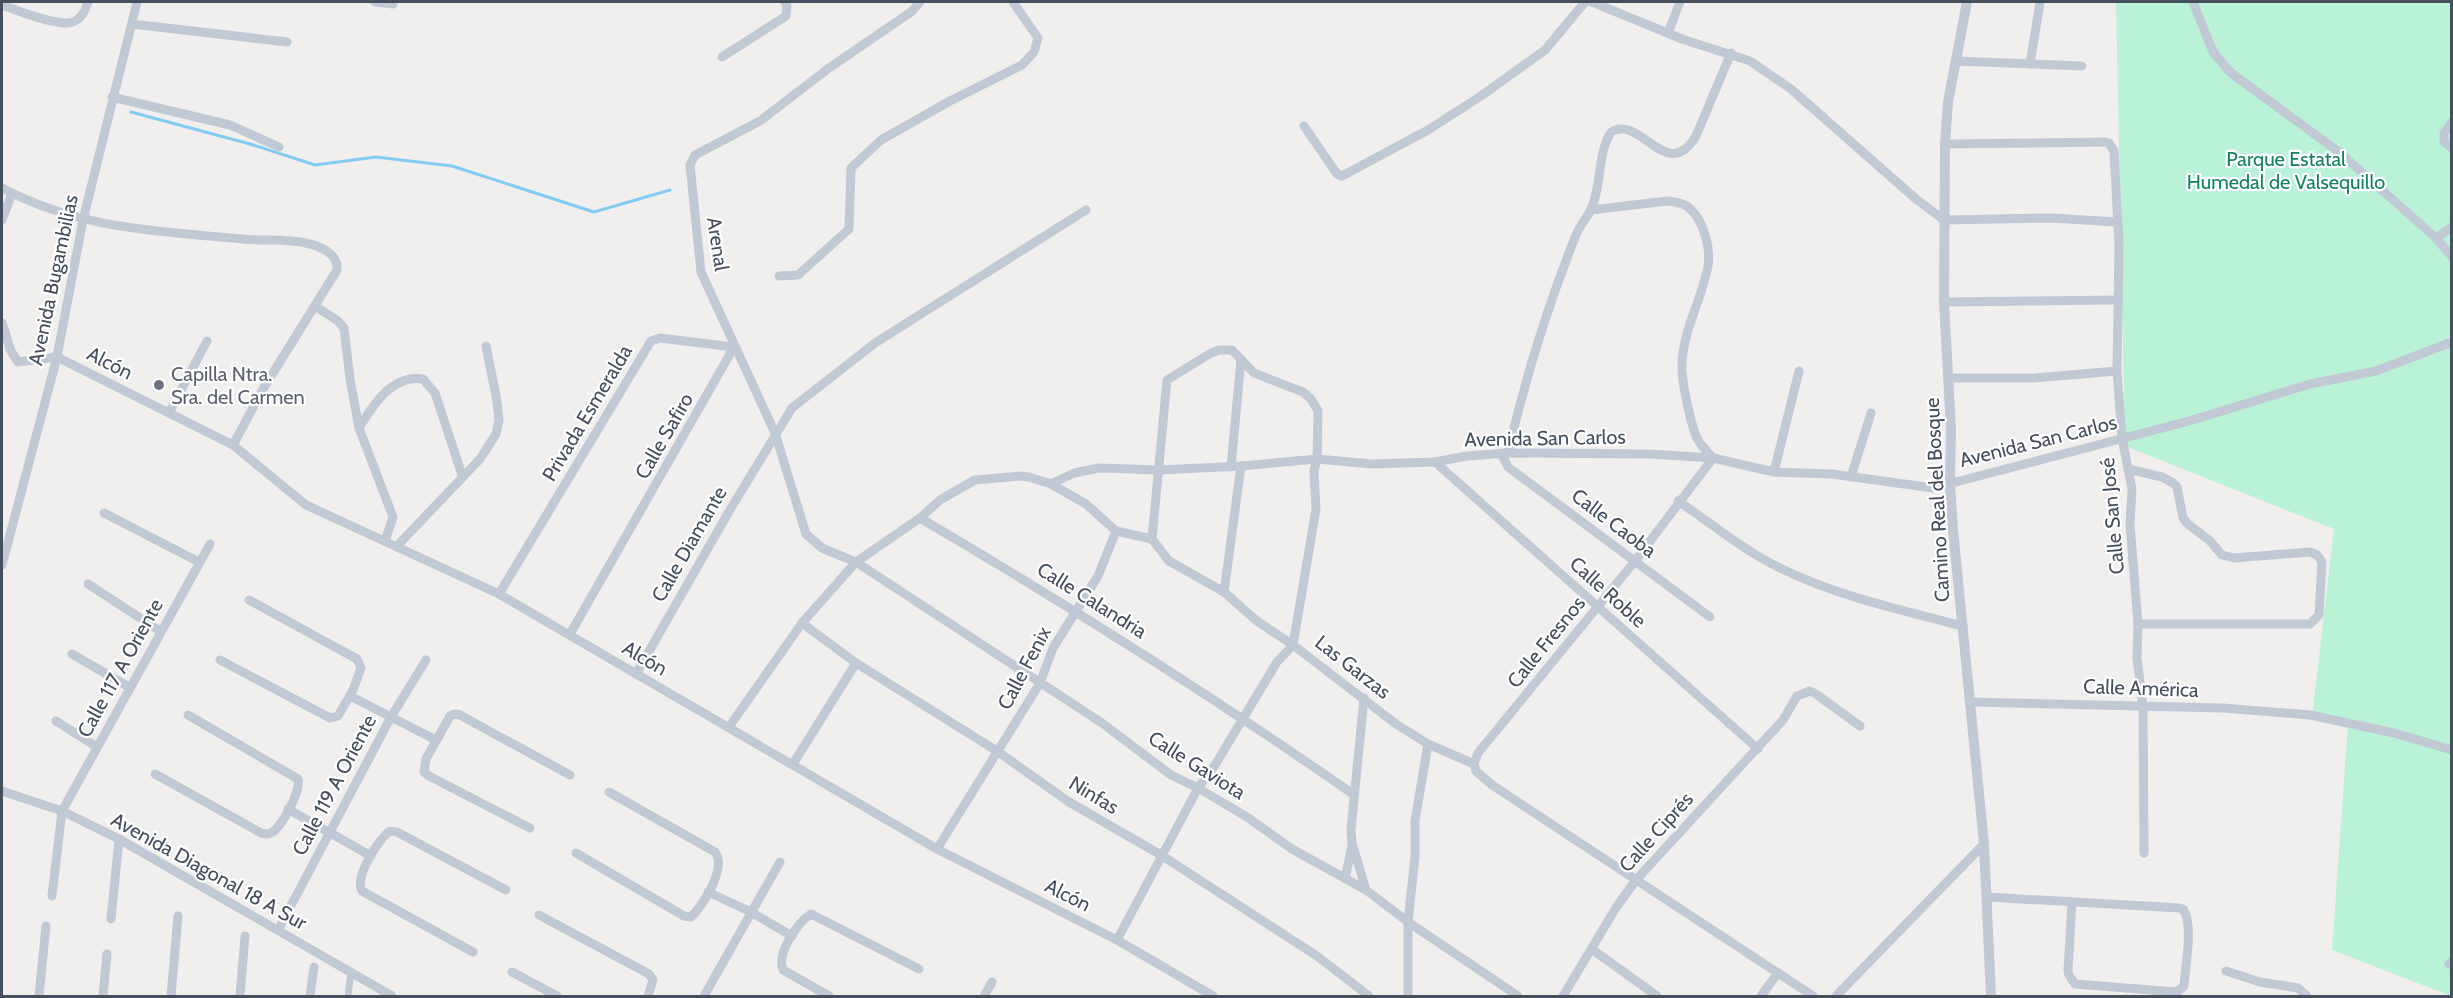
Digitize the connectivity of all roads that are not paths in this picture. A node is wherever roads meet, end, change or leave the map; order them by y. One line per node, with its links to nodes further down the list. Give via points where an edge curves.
1 (88, 2): 14 (street, via 83,14 64,24)
2 (137, 2): 15 (street, Avenida Bugambilias)
3 (375, 2): 13 (street)
4 (785, 2): 19 (street, via 786,16)
5 (920, 2): 48 (street, Arenal, via 760,121 695,155 690,165 701,272)
6 (1013, 2): 40 (street, via 1038,38 1034,52 1022,65 881,140 851,168 849,229 798,274)
7 (1585, 2): 25 (street, via 1545,50 1481,96 1428,130 1342,176)
8 (1592, 2): 16 (street)
9 (1680, 2): 16 (street)
10 (1967, 2): 20 (street, Camino Real del Bosque)
11 (2040, 2): 21 (street)
12 (2193, 2): 38 (street, via 2213,52 2231,74 2338,152)
13 (393, 3)
14 (2, 6)
15 (132, 24): 17 (street); 23 (street, Avenida Bugambilias)
16 (1668, 33): 18 (street)
17 (287, 42)
18 (1731, 53): 32 (street, via 1696,136 1681,152 1669,153 1654,147 1627,129 1611,132 1603,150); 35 (street, via 1791,89)
19 (722, 57)
20 (1955, 61): 21 (street); 26 (street, Camino Real del Bosque)
21 (2030, 64): 22 (street)
22 (2082, 66)
23 (112, 97): 27 (street, via 230,125); 34 (street, Avenida Bugambilias)
24 (2451, 122): 28 (street, via 2443,140)
25 (1304, 126)
26 (1945, 144): 35 (street, Camino Real del Bosque); 36 (street, Calle San José, via 2109,143 2115,157)
27 (279, 147)
28 (2451, 148)
29 (2, 188): 30 (street)
30 (12, 193): 33 (street); 34 (street)
31 (1086, 210): 57 (street, Calle Diamante, via 875,343 804,396)
32 (1591, 210): 60 (street, via 1577,233 1551,302); 61 (street, via 1679,202 1688,206 1704,230 1708,266 1682,367 1696,436)
33 (2, 220)
34 (83, 220): 43 (street, via 155,233 308,243 338,262); 49 (street, Avenida Bugambilias)
35 (1944, 220): 36 (street, via 2052,218); 42 (street, Camino Real del Bosque)
36 (2117, 222): 41 (street, Calle San José)
37 (2451, 226): 38 (street)
38 (2436, 238): 39 (street)
39 (2451, 257)
40 (779, 276)
41 (2117, 300): 42 (street); 52 (street, Calle San José)
42 (1944, 302): 53 (street, Camino Real del Bosque)
43 (315, 306): 56 (street, via 345,328); 59 (street)
44 (2, 323): 49 (street, via 10,351 18,362)
45 (207, 341): 54 (street)
46 (2451, 342): 58 (street, Avenida San Carlos, via 2376,371 2310,384)
47 (486, 346): 68 (street, via 499,420 496,434 480,459)
48 (734, 347): 57 (street, Arenal); 86 (street, Privada Esmeralda, via 660,338 651,341); 95 (street, Calle Safiro)
49 (57, 357): 54 (street, Alcón); 83 (street, Avenida Bugambilias)
50 (1241, 360): 62 (street, via 1254,373 1291,386 1311,399 1318,411); 64 (street); 66 (street, via 1232,351 1219,350 1167,380)
51 (1799, 371): 67 (street)
52 (2117, 372): 53 (street, via 2034,378); 58 (street, Calle San José)
53 (1948, 378): 70 (street, Camino Real del Bosque)
54 (169, 413): 59 (street, Alcón)
55 (1871, 413): 69 (street)
56 (359, 428): 68 (street, via 383,393 408,380 423,379 435,393); 77 (street, via 393,517)
57 (776, 433): 82 (street, Arenal, via 806,534 822,548); 101 (street, Calle Diamante)
58 (2122, 438): 65 (street, Calle San José); 70 (street, Avenida San Carlos)
59 (232, 445): 77 (street, Alcón, via 306,505)
60 (1505, 453): 61 (street, Avenida San Carlos); 63 (street, Avenida San Carlos); 80 (street, Calle Caoba, via 1508,467)
61 (1713, 458): 67 (street, Avenida San Carlos); 72 (street, Calle Fresnos)
62 (1317, 459): 63 (street, Avenida San Carlos, via 1372,464); 64 (street, Avenida San Carlos); 96 (street, via 1316,509)
63 (1436, 462): 88 (street, Calle Roble)
64 (1236, 466): 66 (street, Avenida San Carlos); 85 (street)
65 (2128, 469): 92 (street, Calle San José); 92 (street, via 2173,483 2183,518 2222,555 2234,558 2310,552 2322,562 2319,615 2315,621)
66 (1160, 470): 71 (street, Avenida San Carlos, via 1088,469); 76 (street)
67 (1774, 472): 69 (street, Avenida San Carlos)
68 (462, 475): 79 (street)
69 (1851, 477): 70 (street, Avenida San Carlos, via 1925,488)
70 (1950, 482): 93 (street, Camino Real del Bosque)
71 (1051, 484): 74 (street, via 1020,476 975,480 940,500); 75 (street, via 1086,504)
72 (1678, 501): 80 (street, Calle Fresnos); 93 (street, via 1761,557 1805,580)
73 (104, 513): 81 (street)
74 (920, 518): 82 (street); 89 (street, Calle Calandria)
75 (1116, 531): 76 (street); 89 (street, Calle Fenix, via 1098,576)
76 (1152, 539): 85 (street, Las Garzas, via 1169,561)
77 (385, 541): 79 (street, Alcón)
78 (210, 544): 81 (street, Calle 117 A Oriente)
79 (397, 546): 86 (street, Alcón)
80 (1635, 561): 88 (street, Calle Fresnos); 90 (street, Calle Caoba)
81 (199, 562): 94 (street, Calle 117 A Oriente)
82 (856, 562): 91 (street); 102 (street, Calle Gaviota)
83 (2, 566)
84 (88, 584): 94 (street)
85 (1224, 592): 96 (street, Las Garzas)
86 (499, 594): 95 (street, Alcón)
87 (249, 600): 104 (street, via 357,659 360,674)
88 (1597, 607): 117 (street, Calle Roble); 121 (street, Calle Fresnos, via 1478,753)
89 (1076, 611): 102 (street, Calle Fenix, via 1053,648); 110 (street, Calle Calandria)
90 (1710, 617)
91 (802, 623): 100 (street, Ninfas); 113 (street)
92 (2138, 624): 107 (street, Calle San José, via 2137,658)
93 (1963, 626): 106 (street, Camino Real del Bosque)
94 (160, 631): 103 (street, Calle 117 A Oriente)
95 (570, 634): 101 (street, Alcón)
96 (1293, 645): 105 (street, Las Garzas); 110 (street, via 1277,662)
97 (72, 654): 103 (street)
98 (220, 660): 104 (street, via 324,717 338,716)
99 (426, 660): 109 (street, Calle 119 A Oriente)
100 (856, 663): 119 (street, Ninfas); 120 (street)
101 (636, 674): 113 (street, Alcón)
102 (1040, 683): 119 (street, Calle Fenix); 124 (street, Calle Gaviota, via 1171,775)
103 (129, 687): 116 (street, Calle 117 A Oriente)
104 (350, 696): 109 (street)
105 (1364, 698): 115 (street, Las Garzas); 127 (street)
106 (1971, 702): 107 (street, Calle América); 134 (street, Camino Real del Bosque)
107 (2143, 706): 118 (street, Calle América, via 2310,715 2394,732); 137 (street, Calle San José)
108 (188, 715): 128 (street, via 295,775 300,783)
109 (391, 717): 114 (street); 131 (street, Calle 119 A Oriente)
110 (1243, 717): 124 (street); 127 (street, Calle Calandria)
111 (56, 721): 116 (street)
112 (1860, 726): 117 (street, Calle Ciprés, via 1810,691 1797,696 1784,720)
113 (729, 727): 120 (street, Alcón)
114 (436, 740): 123 (street, via 450,716 460,715); 130 (street, via 424,772)
115 (1428, 744): 121 (street, Las Garzas); 153 (street, via 1415,820)
116 (98, 747): 129 (street, Calle 117 A Oriente)
117 (1758, 748): 142 (street, Calle Ciprés)
118 (2451, 750)
119 (997, 751): 135 (street, Calle Fenix); 138 (street, Ninfas, via 1069,802)
120 (793, 764): 135 (street, Alcón)
121 (1474, 764): 142 (street, Las Garzas, via 1476,771 1492,785)
122 (155, 774): 128 (street, via 267,835 273,833)
123 (570, 775)
124 (1198, 788): 138 (street); 141 (street, Calle Gaviota)
125 (2, 791): 129 (street, Avenida Diagonal 18 A Sur)
126 (609, 792): 145 (street, via 715,852 719,866)
127 (1353, 794): 133 (street)
128 (288, 810): 131 (street)
129 (62, 811): 132 (street, Avenida Diagonal 18 A Sur); 146 (street)
130 (530, 828)
131 (328, 833): 139 (street); 155 (street, Calle 119 A Oriente)
132 (119, 839): 152 (street); 155 (street, Avenida Diagonal 18 A Sur)
133 (1352, 843): 141 (street); 144 (street)
134 (1983, 844): 147 (street, Camino Real del Bosque); 189 (street)
135 (937, 849): 158 (street, Alcón)
136 (576, 853): 145 (street, via 684,916 691,917)
137 (2144, 853)
138 (1161, 855): 158 (street); 182 (street, Ninfas, via 1317,956)
139 (371, 856): 143 (street, via 384,835 397,832); 160 (street, via 359,879 362,891)
140 (780, 862): 149 (street)
141 (1345, 879): 144 (street, Calle Gaviota)
142 (1636, 880): 159 (street, Calle Ciprés); 167 (street, Las Garzas)
143 (507, 890)
144 (1366, 890): 153 (street, Calle Gaviota)
145 (708, 892): 149 (street)
146 (52, 896)
147 (1988, 897): 148 (street); 190 (street, Camino Real del Bosque)
148 (2072, 902): 148 (street, via 2183,909 2188,931 2181,990 2075,984 2068,970)
149 (751, 912): 157 (street); 178 (street)
150 (539, 915): 177 (street, via 649,974 653,980)
151 (178, 916): 171 (street)
152 (111, 919)
153 (1408, 922): 183 (street); 184 (street, Calle Gaviota)
154 (46, 926): 169 (street)
155 (278, 930): 165 (street, Avenida Diagonal 18 A Sur)
156 (245, 936): 172 (street)
157 (792, 936): 163 (street, via 813,913); 179 (street, via 781,958 783,970)
158 (1117, 940): 181 (street, Alcón)
159 (1593, 950): 185 (street, Calle Ciprés); 186 (street)
160 (473, 952)
161 (107, 954): 170 (street)
162 (314, 967): 173 (street)
163 (919, 969)
164 (2226, 971): 191 (street, via 2298,988)
165 (351, 972): 174 (street); 175 (street, Avenida Diagonal 18 A Sur)
166 (512, 972): 176 (street)
167 (1778, 973): 187 (street); 188 (street, Las Garzas)
168 (992, 982): 180 (street)
169 (39, 996)
170 (103, 996)
171 (171, 996)
172 (240, 996)
173 (310, 996)
174 (348, 996)
175 (392, 996)
176 (557, 996)
177 (648, 996)
178 (704, 996)
179 (829, 996)
180 (984, 996)
181 (1213, 996)
182 (1368, 996)
183 (1408, 996)
184 (1518, 996)
185 (1563, 996)
186 (1657, 996)
187 (1761, 996)
188 (1813, 996)
189 (1836, 996)
190 (1991, 996)
191 (2307, 996)

